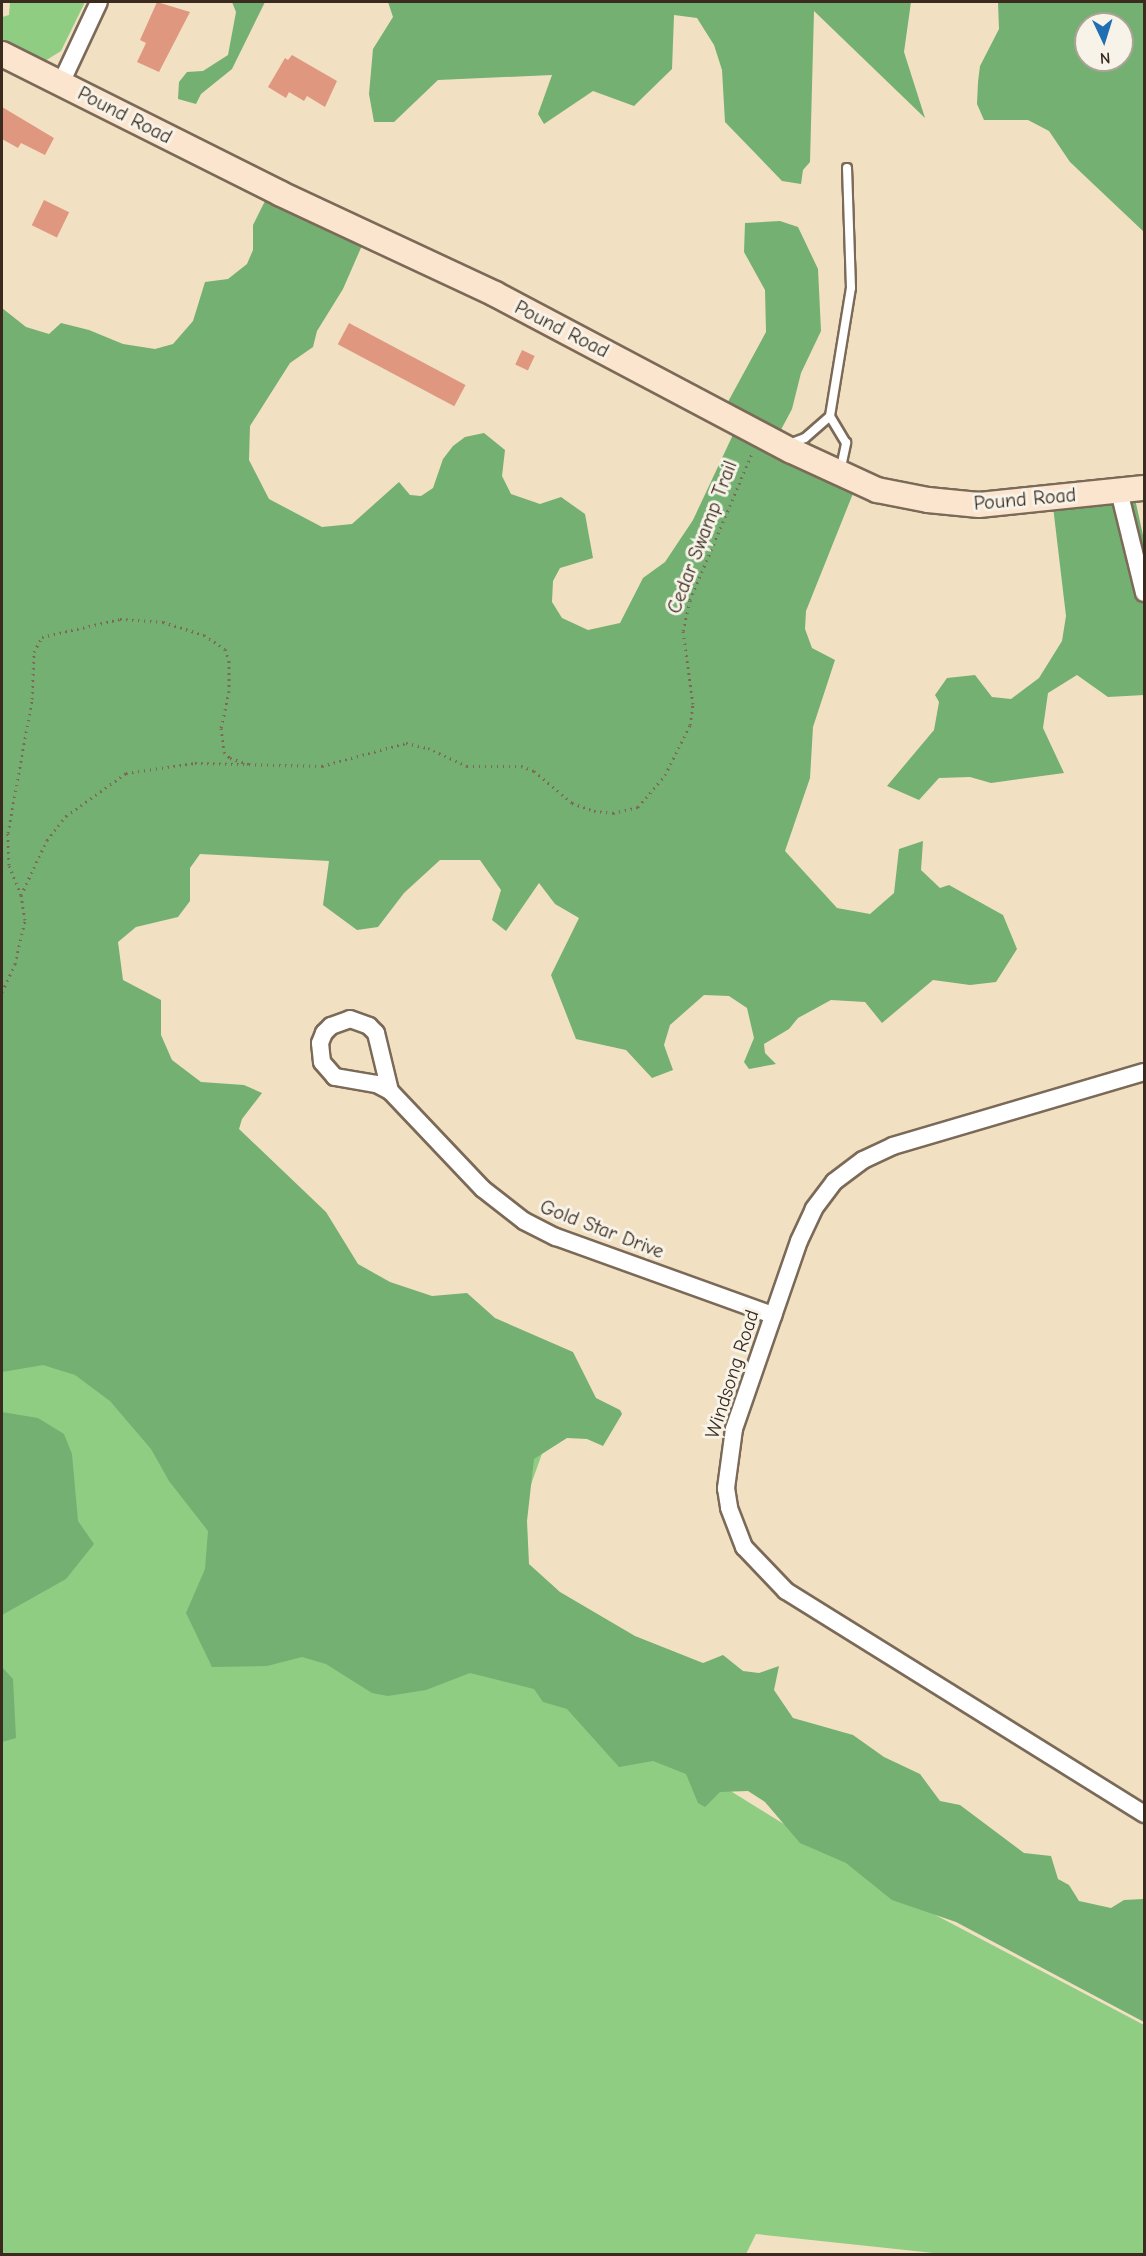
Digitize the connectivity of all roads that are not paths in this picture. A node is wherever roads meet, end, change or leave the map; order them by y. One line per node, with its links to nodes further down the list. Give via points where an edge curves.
1 (99, 2): 3 (street)
2 (2, 54): 3 (street, Pound Road)
3 (61, 83): 6 (street, Pound Road, via 281,194 495,294)
4 (847, 168): 5 (lane, via 850,288)
5 (830, 417): 6 (lane, via 805,438); 7 (lane, via 846,443)
6 (783, 446): 7 (street, Pound Road)
7 (840, 473): 9 (street, Pound Road, via 877,490 979,505)
8 (1144, 488): 9 (street, Pound Road)
9 (1119, 491): 10 (street)
10 (1144, 593)
11 (1144, 1072): 13 (street, Windsong Road, via 893,1146 855,1165 834,1182 814,1209)
12 (390, 1091): 12 (street, Gold Star Drive, via 384,1078 380,1043 369,1026 350,1019 331,1026 320,1042 327,1071 345,1080 376,1084); 13 (street, Gold Star Drive, via 483,1190 524,1221 555,1237)
13 (773, 1315): 14 (street, Windsong Road, via 734,1429 726,1467 729,1509 744,1547 786,1591)
14 (1144, 1814)

